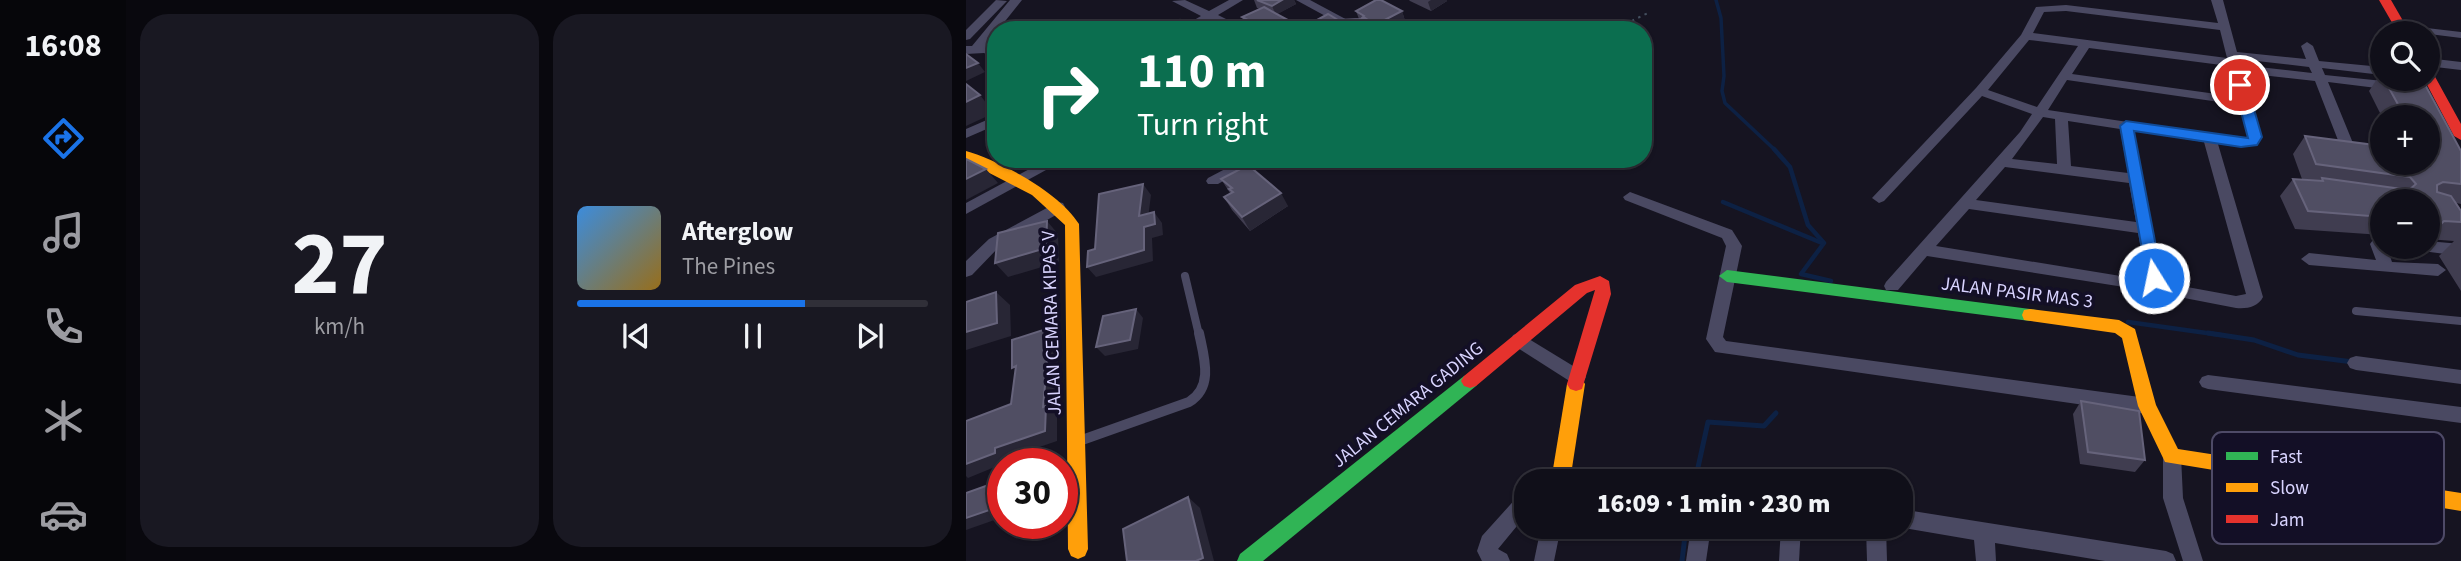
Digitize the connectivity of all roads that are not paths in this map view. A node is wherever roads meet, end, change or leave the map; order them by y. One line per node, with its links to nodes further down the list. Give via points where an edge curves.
1 (1237, 0): 7 (street)
2 (1304, 0): 11 (street)
3 (2217, 0): 15 (street)
4 (2385, 0): 12 (street)
5 (1178, 1): 7 (street)
6 (1005, 4): 8 (street); 14 (street)
7 (1213, 15): 9 (street); 10 (street)
8 (996, 21)
9 (1201, 21)
10 (1225, 21)
11 (1351, 21)
12 (2397, 21)
13 (987, 25): 14 (street)
14 (976, 26): 20 (street)
15 (2223, 27): 19 (street, via 2050,7 2038,11); 24 (street)
16 (2440, 34): 17 (street)
17 (2461, 35)
18 (987, 36): 23 (street)
19 (2026, 36): 21 (street); 32 (street)
20 (966, 37)
21 (2085, 44): 24 (street); 29 (street)
22 (2307, 46): 25 (street)
23 (972, 49)
24 (2234, 62): 25 (street); 30 (street); 34 (street)
25 (2316, 64): 27 (street); 30 (street)
26 (2461, 66): 28 (street)
27 (2370, 70)
28 (2440, 74)
29 (2063, 76): 34 (street); 35 (street)
30 (2321, 78): 31 (street); 42 (street)
31 (2370, 79)
32 (1980, 91): 35 (street); 54 (street)
33 (2433, 91): 40 (street)
34 (2245, 102): 41 (street, via 2255,140)
35 (2041, 113): 36 (street); 44 (street)
36 (2061, 116): 38 (street); 49 (street)
37 (987, 124): 39 (street)
38 (2126, 126): 41 (street); 50 (street)
39 (966, 134)
40 (2461, 136)
41 (2210, 138): 69 (street, via 2255,297 2245,303)
42 (2348, 148)
43 (966, 155): 45 (street, JALAN CEMARA KIPAS V)
44 (2001, 162): 49 (street); 55 (street)
45 (987, 166)
46 (991, 168): 52 (street, JALAN CEMARA KIPAS V)
47 (1043, 168): 52 (street)
48 (1238, 168): 51 (street)
49 (2064, 170): 50 (street)
50 (2136, 179): 58 (street)
51 (1213, 181)
52 (1017, 182): 56 (street, JALAN CEMARA KIPAS V); 57 (street)
53 (1630, 197): 68 (street, via 1727,234 1734,246)
54 (1879, 198)
55 (1965, 202): 58 (street); 60 (street)
56 (1058, 207): 66 (street, via 995,243); 80 (street, JALAN CEMARA KIPAS V, via 1068,215 1073,234)
57 (966, 209)
58 (2145, 229): 69 (street, via 2154,278)
59 (2440, 248): 61 (street)
60 (1925, 250): 69 (street); 70 (street)
61 (2461, 250)
62 (2309, 259): 64 (street)
63 (2383, 259): 64 (street)
64 (2386, 267): 65 (street)
65 (2438, 270)
66 (966, 271)
67 (1185, 276): 80 (lane, via 1202,356 1203,389 1189,402)
68 (1727, 276): 78 (street, JALAN PASIR MAS 3, via 2119,327 2129,334); 78 (street, via 1714,339 1724,348)
69 (2146, 285)
70 (1892, 286)
71 (2356, 312): 72 (lane)
72 (2461, 321)
73 (1519, 340): 75 (street); 75 (street, JALAN CEMARA GADING, via 1581,289 1595,282 1603,285); 92 (street, JALAN CEMARA GADING)
74 (2356, 363): 76 (street)
75 (1577, 377): 83 (street)
76 (2461, 377)
77 (2208, 382): 79 (street)
78 (2147, 407): 81 (street, JALAN PASIR MAS 3)
79 (2461, 415)
80 (1076, 442): 91 (street, JALAN CEMARA KIPAS V)
81 (2172, 456): 82 (street); 100 (street, via 2173,498)
82 (2212, 462)
83 (1562, 469)
84 (1514, 514): 93 (street, via 1489,542 1487,551)
85 (1913, 520): 86 (street)
86 (1984, 533): 98 (street); 99 (street)
87 (1549, 539): 94 (street)
88 (1699, 539): 95 (street)
89 (1790, 539): 96 (street)
90 (1876, 539): 97 (street)
91 (1078, 549)
92 (1247, 561)
93 (1500, 561)
94 (1544, 561)
95 (1696, 561)
96 (1789, 561)
97 (1877, 561)
98 (1986, 561)
99 (2166, 561)
100 (2193, 561)

